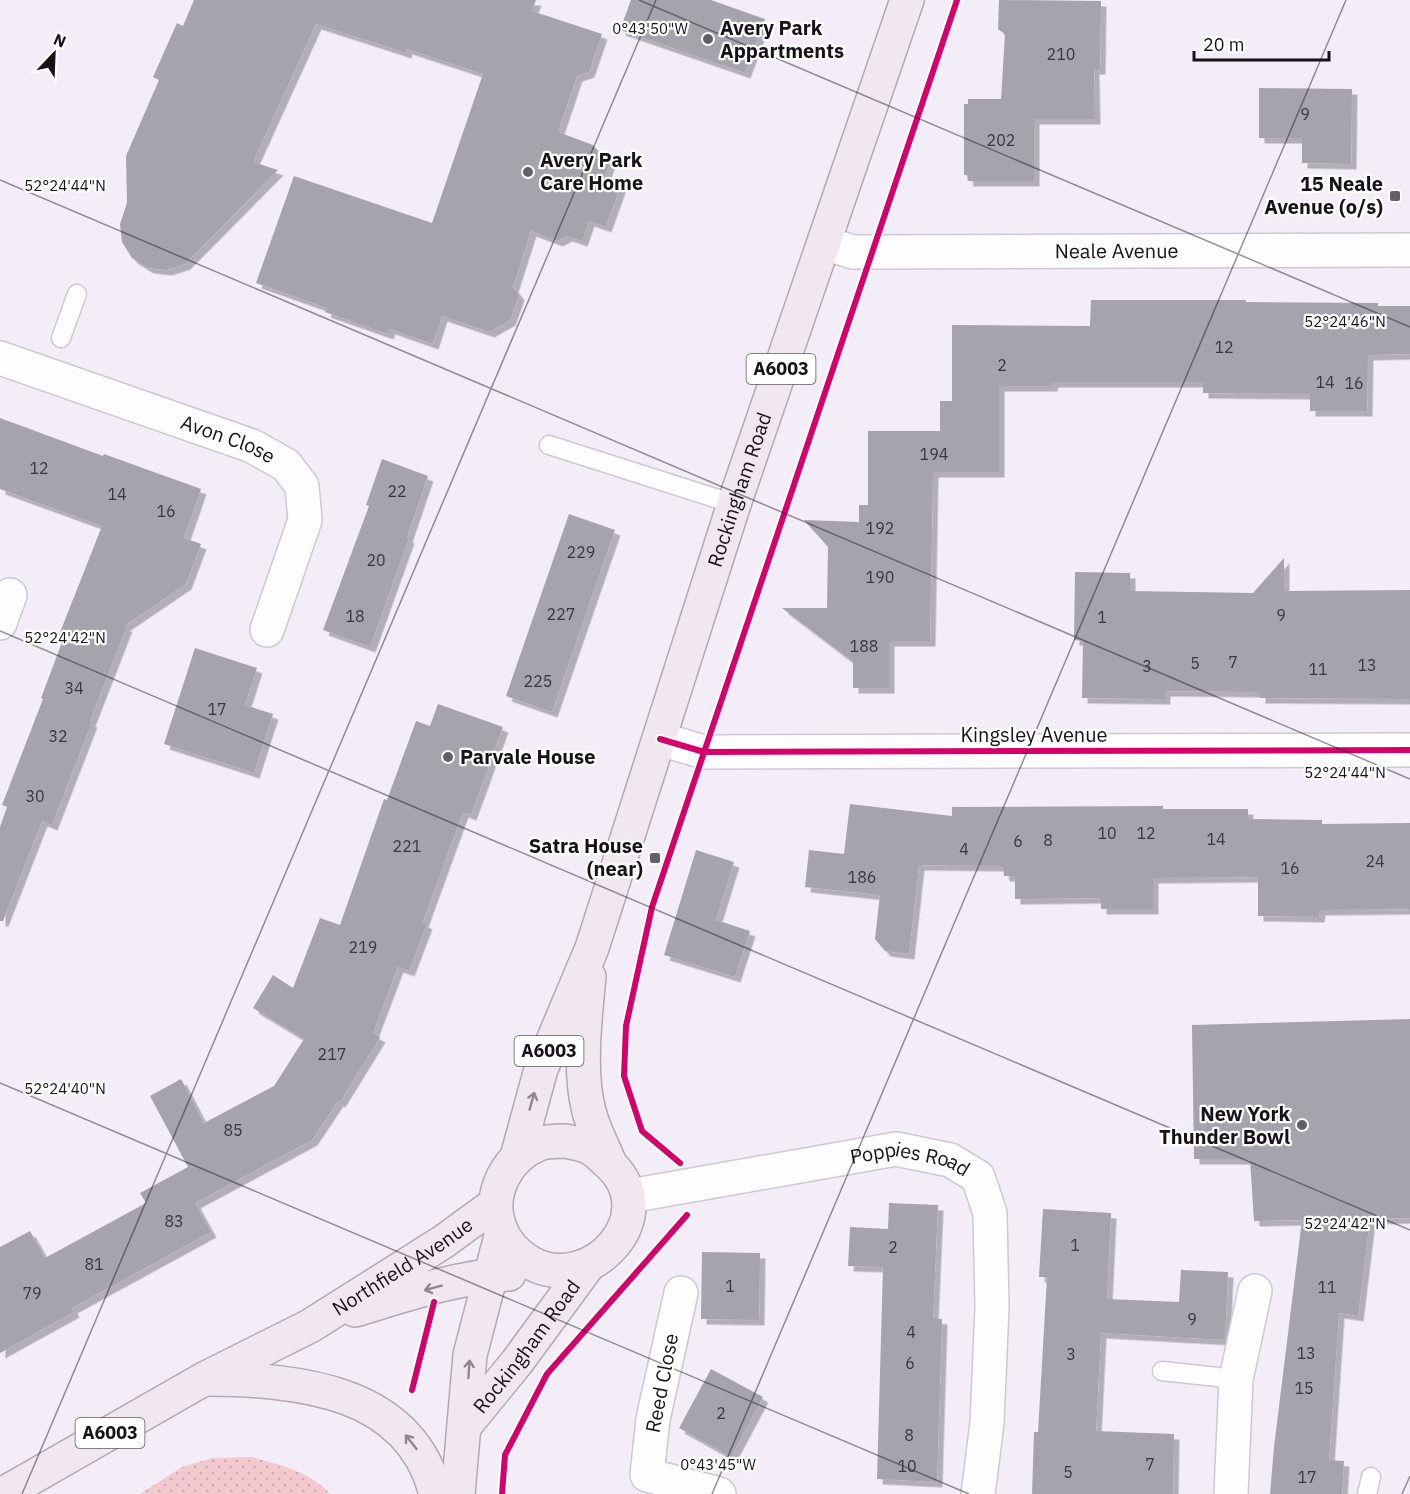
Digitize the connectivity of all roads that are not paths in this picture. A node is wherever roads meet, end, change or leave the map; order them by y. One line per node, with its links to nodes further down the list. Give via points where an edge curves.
1 (907, 0): 2 (main road, Rockingham Road / A6003)
2 (824, 243): 3 (street, Neale Avenue, via 853,252); 8 (main road, Rockingham Road / A6003)
3 (1410, 250)
4 (77, 294): 5 (lane)
5 (61, 338)
6 (0, 358): 9 (street, Avon Close, via 252,446 286,465 302,486 305,520)
7 (549, 445): 8 (lane)
8 (734, 504): 10 (main road, Rockingham Road / A6003)
9 (267, 630)
10 (660, 739): 11 (street, Kingsley Avenue, via 704,752); 12 (main road, Rockingham Road / A6003)
11 (1410, 750)
12 (592, 948): 13 (main road, Rockingham Road / A6003, one-way to 12, via 541,1069); 14 (main road, Rockingham Road / A6003, via 584,1078 588,1108)
13 (517, 1157): 14 (main road, via 540,1143 566,1141 591,1148); 16 (main road, via 501,1178)
14 (610, 1164): 15 (main road, via 621,1175)
15 (630, 1196): 17 (main road, via 625,1228 619,1239); 32 (street, Poppies Road, via 896,1149 950,1160 978,1177 990,1213 992,1306 987,1423)
16 (498, 1218): 18 (main road, via 507,1242 521,1257 539,1267); 19 (main road, Rockingham Road); 22 (main road, Northfield Avenue / A6003, via 443,1242)
17 (589, 1264): 18 (main road); 26 (main road, Rockingham Road)
18 (556, 1270): 19 (main road, Northfield Avenue / A6003)
19 (490, 1275): 22 (main road, Northfield Avenue / A6003, one-way to 22, via 427,1289); 26 (main road, Rockingham Road, one-way to 19, via 470,1355)
20 (1255, 1291): 25 (street)
21 (681, 1293): 27 (street, Reed Close, via 653,1419)
22 (310, 1326): 24 (main road, Northfield Avenue / A6003)
23 (1162, 1371): 25 (lane)
24 (204, 1379): 28 (main road, Northfield Avenue / A6003); 29 (main road, one-way to 24, via 415,1446 391,1420 359,1402 305,1386)
25 (1236, 1379): 33 (street)
26 (464, 1427): 30 (main road, Rockingham Road)
27 (646, 1484): 31 (street, Reed Close)
28 (3, 1494)
29 (436, 1494)
30 (458, 1494)
31 (719, 1494)
32 (978, 1494)
33 (1232, 1494)

